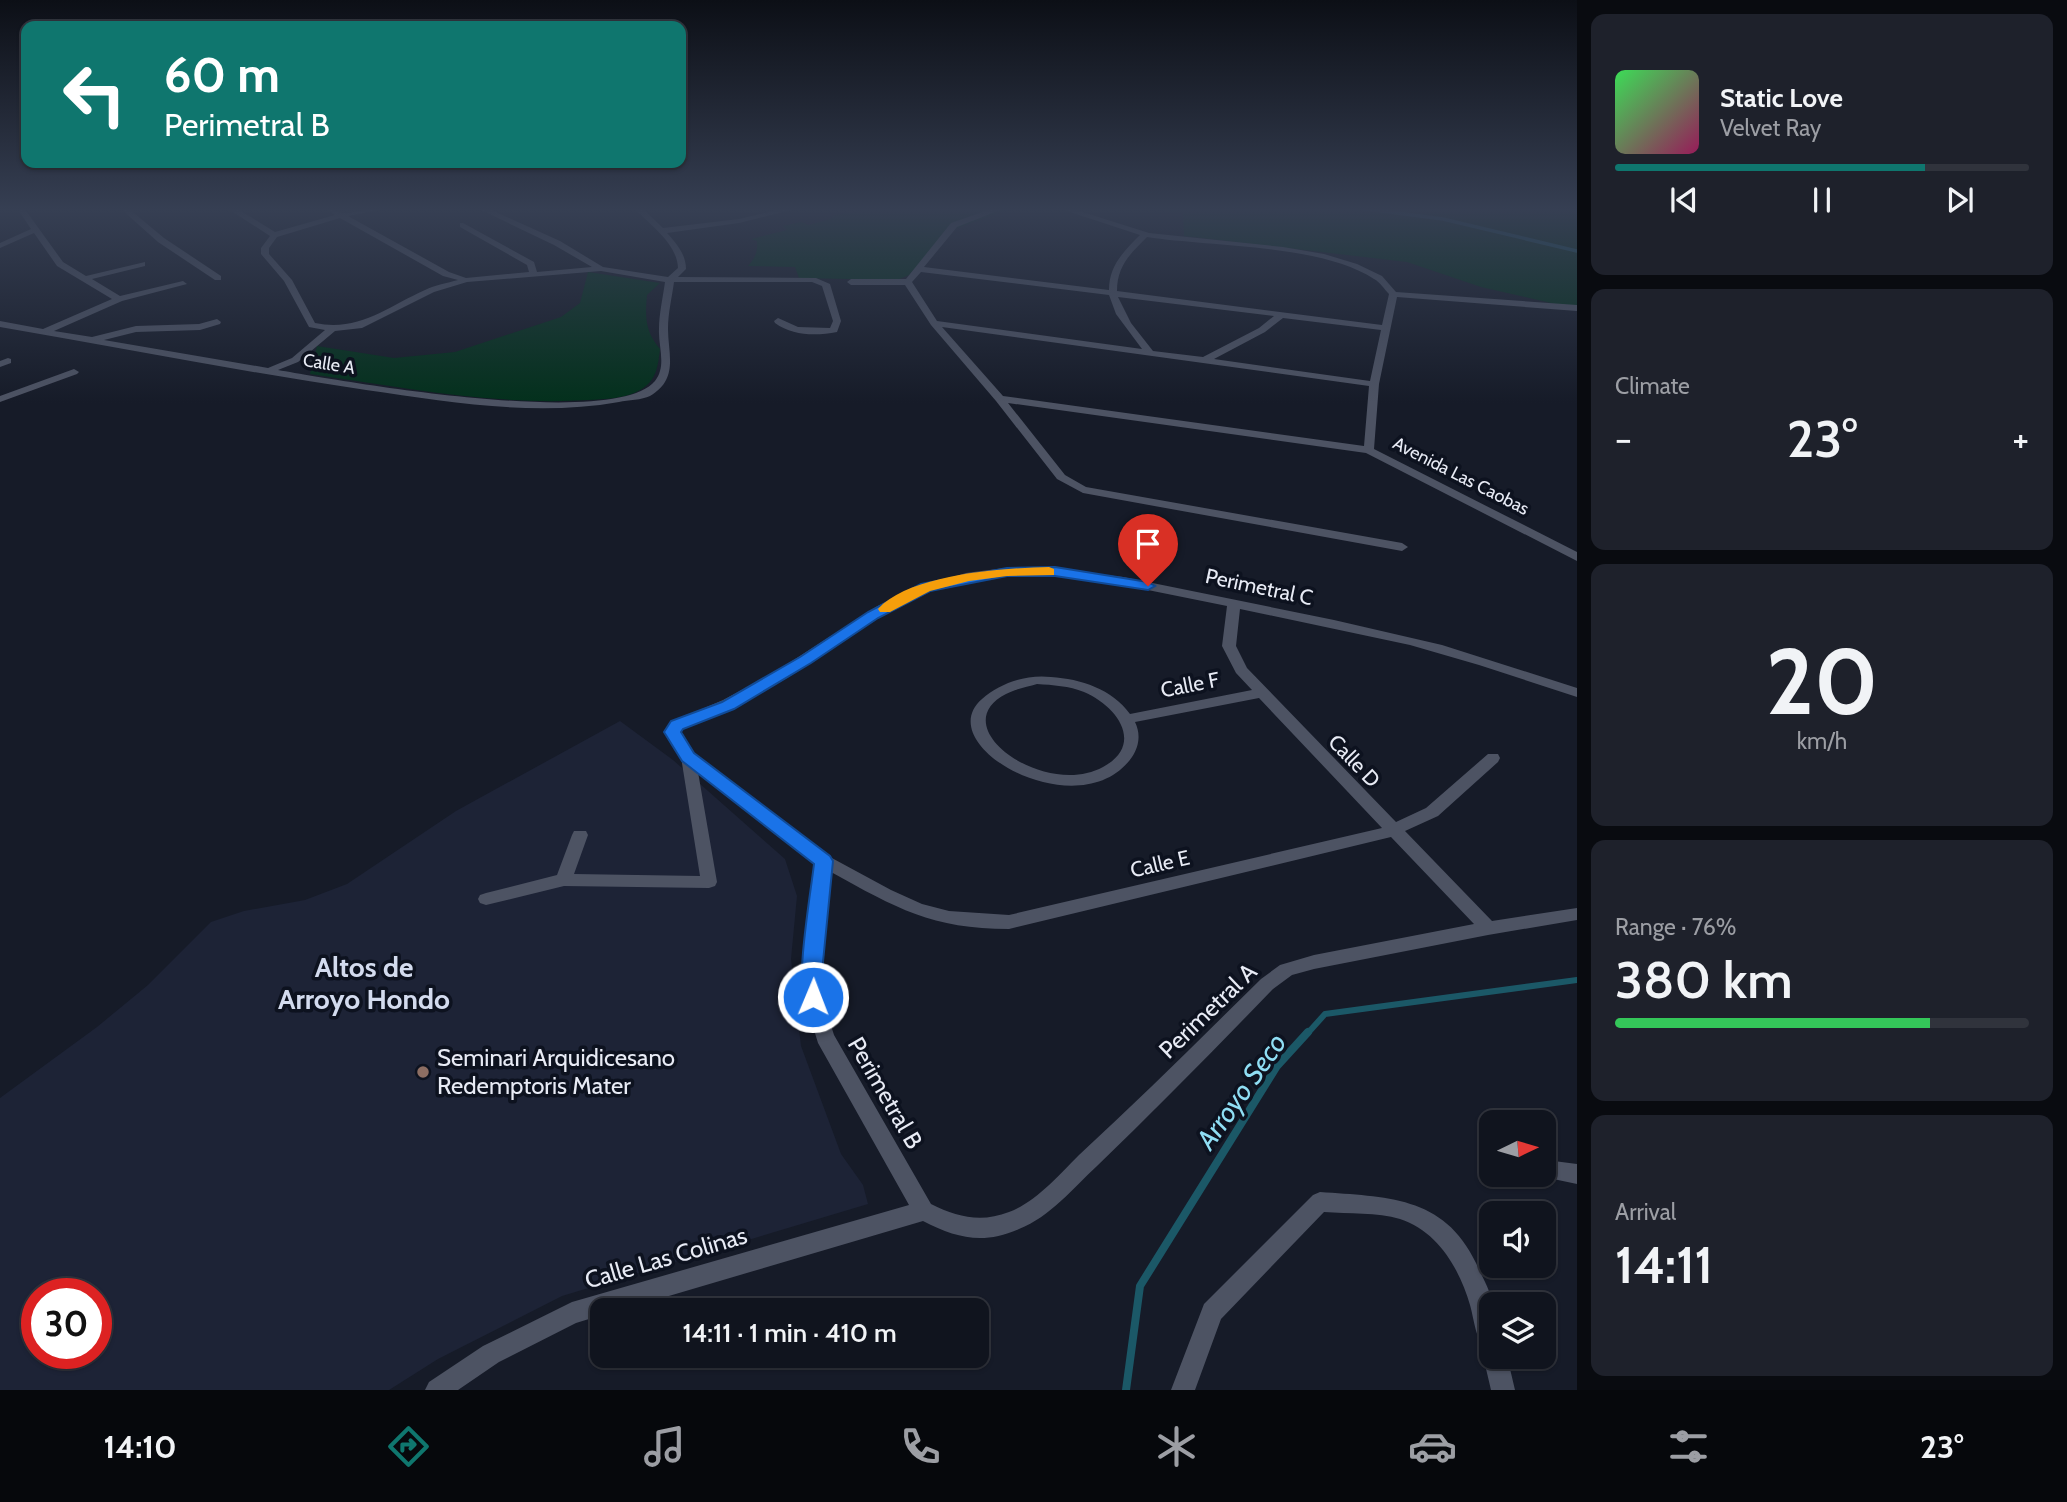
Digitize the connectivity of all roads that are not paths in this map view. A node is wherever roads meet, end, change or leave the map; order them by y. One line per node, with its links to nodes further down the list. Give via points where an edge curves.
1 (74, 273): 15 (street)
2 (107, 273): 15 (street)
3 (210, 273): 14 (street)
4 (282, 273): 32 (street, via 312,325)
5 (549, 273): 13 (street)
6 (621, 273): 16 (street)
7 (677, 273): 16 (street)
8 (916, 273): 19 (street)
9 (951, 273): 22 (street)
10 (1115, 273): 22 (street)
11 (1372, 273): 23 (street, via 1384,279)
12 (446, 274): 17 (street); 21 (street)
13 (534, 274): 17 (street)
14 (218, 278)
15 (83, 279): 24 (street)
16 (670, 279): 27 (street, via 813,280 826,284 837,321 834,330 791,329); 39 (street, Calle A, via 663,330 664,370 653,390 638,397 523,406)
17 (467, 280): 21 (street)
18 (851, 282): 19 (street)
19 (908, 282): 29 (street)
20 (183, 284): 24 (street)
21 (440, 286): 32 (street, via 359,326)
22 (1113, 293): 26 (street); 37 (street, via 1116,307)
23 (1393, 294): 25 (street); 31 (street, Avenida Las Caobas)
24 (119, 299): 34 (street)
25 (1577, 309)
26 (1282, 314): 31 (street); 38 (street, via 1262,330)
27 (778, 321)
28 (217, 322): 36 (street, via 200,327 136,329)
29 (934, 323): 33 (street); 35 (street)
30 (0, 324): 34 (street, Calle A)
31 (1387, 328): 41 (street, Avenida Las Caobas)
32 (331, 329): 39 (street, via 286,366)
33 (962, 329): 35 (street); 37 (street)
34 (44, 332): 36 (street, Calle A)
35 (946, 336): 45 (street)
36 (88, 340): 39 (street, Calle A)
37 (1150, 354): 38 (street)
38 (1203, 360): 41 (street)
39 (264, 371)
40 (74, 372): 43 (street)
41 (1374, 384): 46 (street, Avenida Las Caobas)
42 (0, 386): 43 (street)
43 (15, 393): 44 (street)
44 (0, 399)
45 (1000, 399): 46 (street); 47 (street, via 1060,477 1083,490)
46 (1369, 450): 48 (street, Avenida Las Caobas)
47 (1402, 547)
48 (1577, 556)
49 (1234, 604): 50 (street, Calle D, via 1229,646); 51 (street, Perimetral C, via 1389,636 1502,666); 53 (street, Perimetral C, via 1104,577 1055,572 1007,572 926,587 728,705 677,725 673,732)
50 (1260, 692): 52 (street, Calle F); 55 (street, Calle D)
51 (1577, 694)
52 (1128, 719): 52 (street, via 1133,734 1123,762 1087,779 1040,777 1007,763 985,744 978,729 985,701 998,691 1035,680 1079,685 1100,694)
53 (688, 757): 57 (street); 58 (street, via 709,882)
54 (1493, 758): 55 (street, Calle E, via 1432,812)
55 (1392, 831): 57 (street, Calle E, via 1009,922 936,915); 61 (street, Calle D)
56 (580, 835): 58 (street)
57 (824, 861): 64 (street, Perimetral B, via 813,997 825,1037)
58 (564, 880): 59 (street)
59 (486, 899)
60 (1577, 914): 61 (street, Perimetral A)
61 (1488, 928): 64 (street, Perimetral A, via 1286,970 1044,1202 1015,1221 983,1229 952,1225)
62 (1556, 1171): 63 (street)
63 (1577, 1174)
64 (924, 1211): 67 (street, Calle Las Colinas, via 572,1313 491,1354)
65 (1479, 1295): 68 (street, via 1458,1251 1435,1226 1405,1210 1320,1202 1213,1312)
66 (1498, 1369): 69 (street)
67 (437, 1390)
68 (1183, 1390)
69 (1503, 1390)

